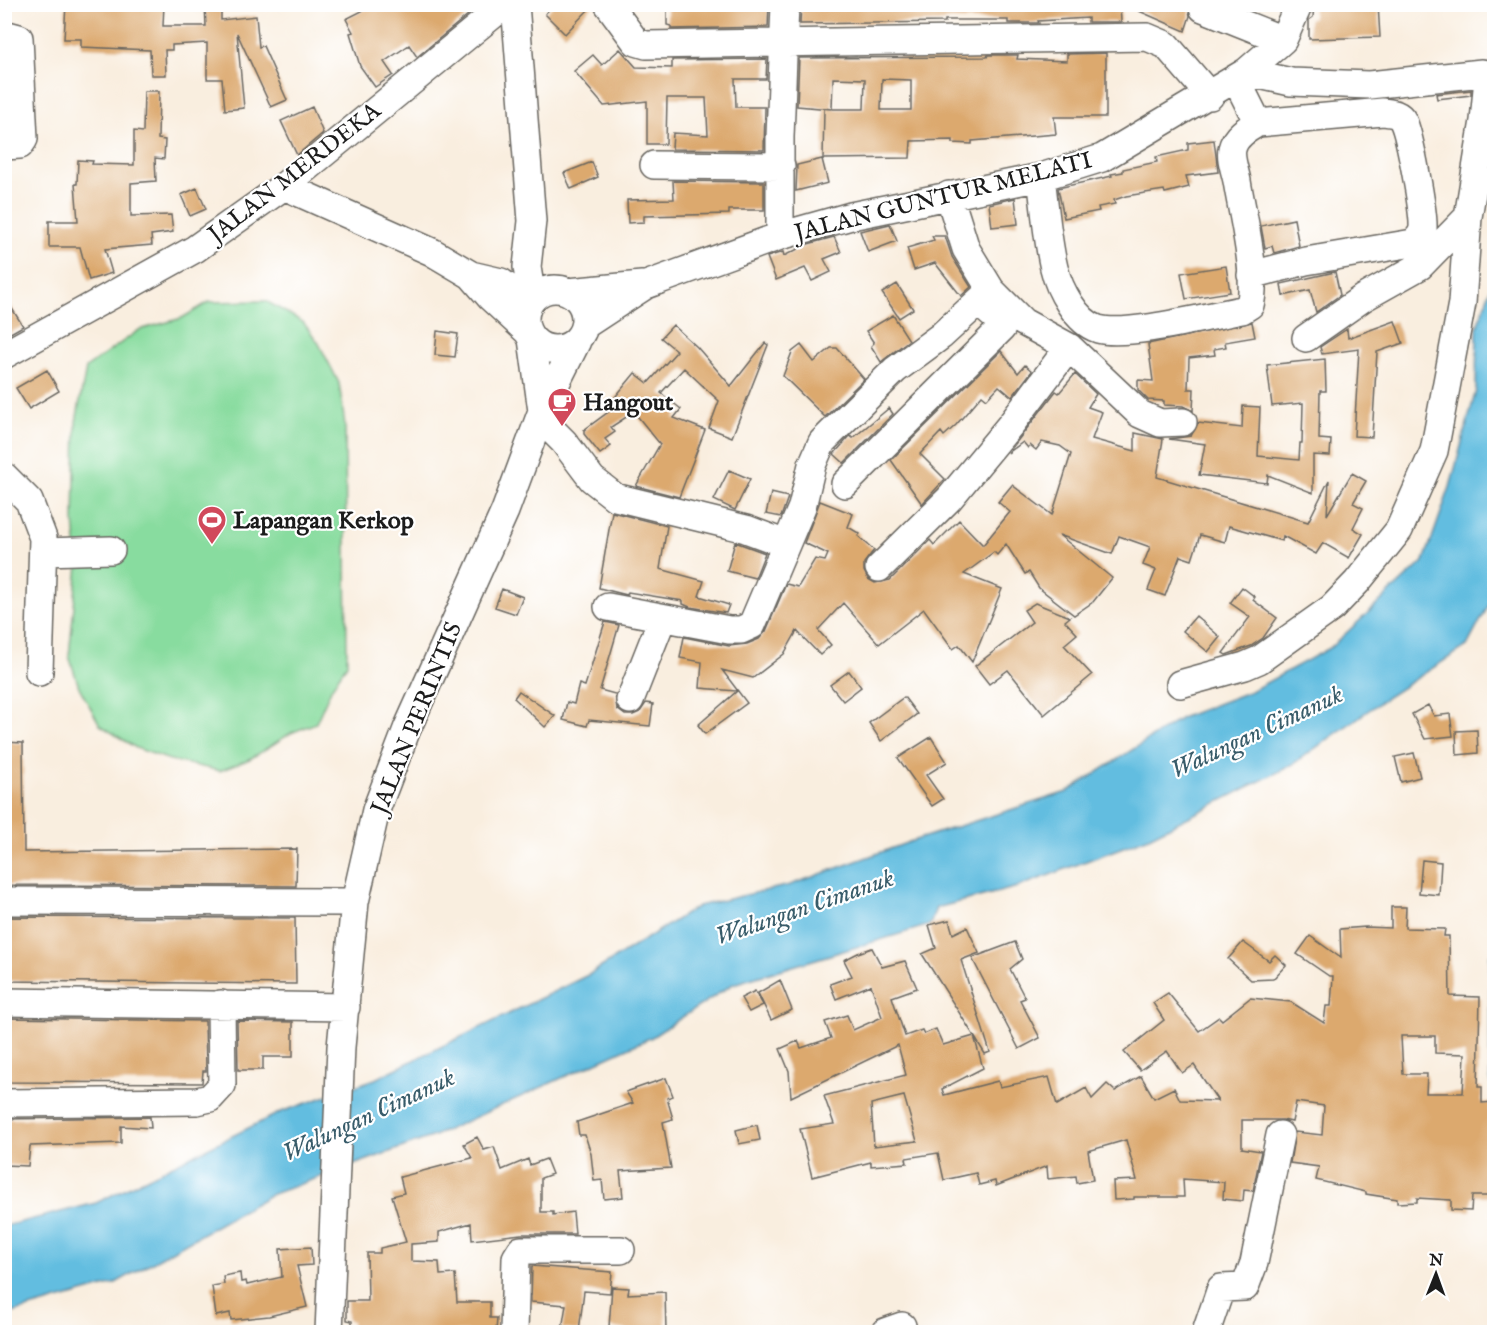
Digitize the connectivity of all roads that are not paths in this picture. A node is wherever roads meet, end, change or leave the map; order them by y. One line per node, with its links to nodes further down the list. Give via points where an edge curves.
1 (506, 4): 17 (street, JALAN MERDEKA)
2 (514, 4): 24 (street, via 532,222 543,251)
3 (608, 4): 9 (street, via 641,45)
4 (785, 4): 9 (street)
5 (1299, 4): 8 (street, JALAN GUNTUR MELATI)
6 (1203, 8): 8 (street)
7 (4, 34): 13 (street, via 19,38 24,139 20,145)
8 (1283, 39): 10 (street, JALAN GUNTUR MELATI)
9 (784, 42): 11 (street, via 1147,37 1166,45); 15 (street)
10 (1241, 76): 11 (street, JALAN GUNTUR MELATI); 12 (street); 19 (street, via 1369,85 1485,75 1488,78 1484,121)
11 (1209, 96): 16 (street, JALAN GUNTUR MELATI, via 1102,158)
12 (1258, 123): 22 (street, via 1238,137 1232,149); 22 (street, via 1383,112 1398,115 1411,154 1423,228 1413,243 1306,261)
13 (4, 146)
14 (654, 165): 15 (street)
15 (781, 166): 20 (street)
16 (1041, 177): 18 (street, JALAN GUNTUR MELATI); 22 (street, via 1054,269 1064,296 1096,328 1113,332 1242,310 1250,305 1254,289)
17 (284, 186): 21 (street, via 432,252); 30 (street, JALAN MERDEKA, via 195,249)
18 (949, 195): 20 (street, JALAN GUNTUR MELATI); 25 (street)
19 (1468, 217): 28 (street, via 1419,266 1363,298); 42 (street, via 1462,303 1434,451 1399,530 1332,608 1277,647 1245,666)
20 (780, 236): 23 (street, JALAN GUNTUR MELATI)
21 (471, 275): 24 (street); 27 (street)
22 (1251, 275)
23 (646, 285): 24 (street, JALAN GUNTUR MELATI); 26 (street, JALAN GUNTUR MELATI)
24 (545, 296): 26 (street, via 575,296 584,309); 27 (street, via 525,317)
25 (985, 296): 29 (street); 34 (street, via 1002,328); 35 (street, via 895,370 822,442)
26 (581, 333): 27 (street, via 559,349 549,349); 31 (street, JALAN PERINTIS)
27 (530, 335): 31 (street)
28 (1306, 338)
29 (1069, 346): 32 (street, via 1140,414 1160,423); 38 (street, via 949,499)
30 (5, 353)
31 (541, 414): 35 (street, via 592,479 615,497 746,529); 45 (street, JALAN PERINTIS, via 505,511 406,729)
32 (1183, 422)
33 (4, 476): 37 (street, via 29,501)
34 (845, 484)
35 (786, 544): 40 (street, via 755,622 748,628 729,630)
36 (111, 550): 37 (street)
37 (44, 552): 41 (street)
38 (879, 568)
39 (608, 607): 40 (street)
40 (662, 619): 43 (street)
41 (39, 672)
42 (1180, 684)
43 (630, 700)
44 (4, 901): 45 (street)
45 (343, 902): 48 (street, JALAN PERINTIS)
46 (4, 1002): 47 (street)
47 (221, 1004): 48 (street); 49 (street, via 222,1085 210,1098)
48 (333, 1006): 52 (street, JALAN PERINTIS, via 341,1047)
49 (4, 1103)
50 (1280, 1135): 54 (street, via 1254,1263 1245,1287 1221,1288)
51 (621, 1250): 53 (street, via 521,1250 516,1258)
52 (329, 1332)
53 (514, 1332)
54 (1206, 1332)

